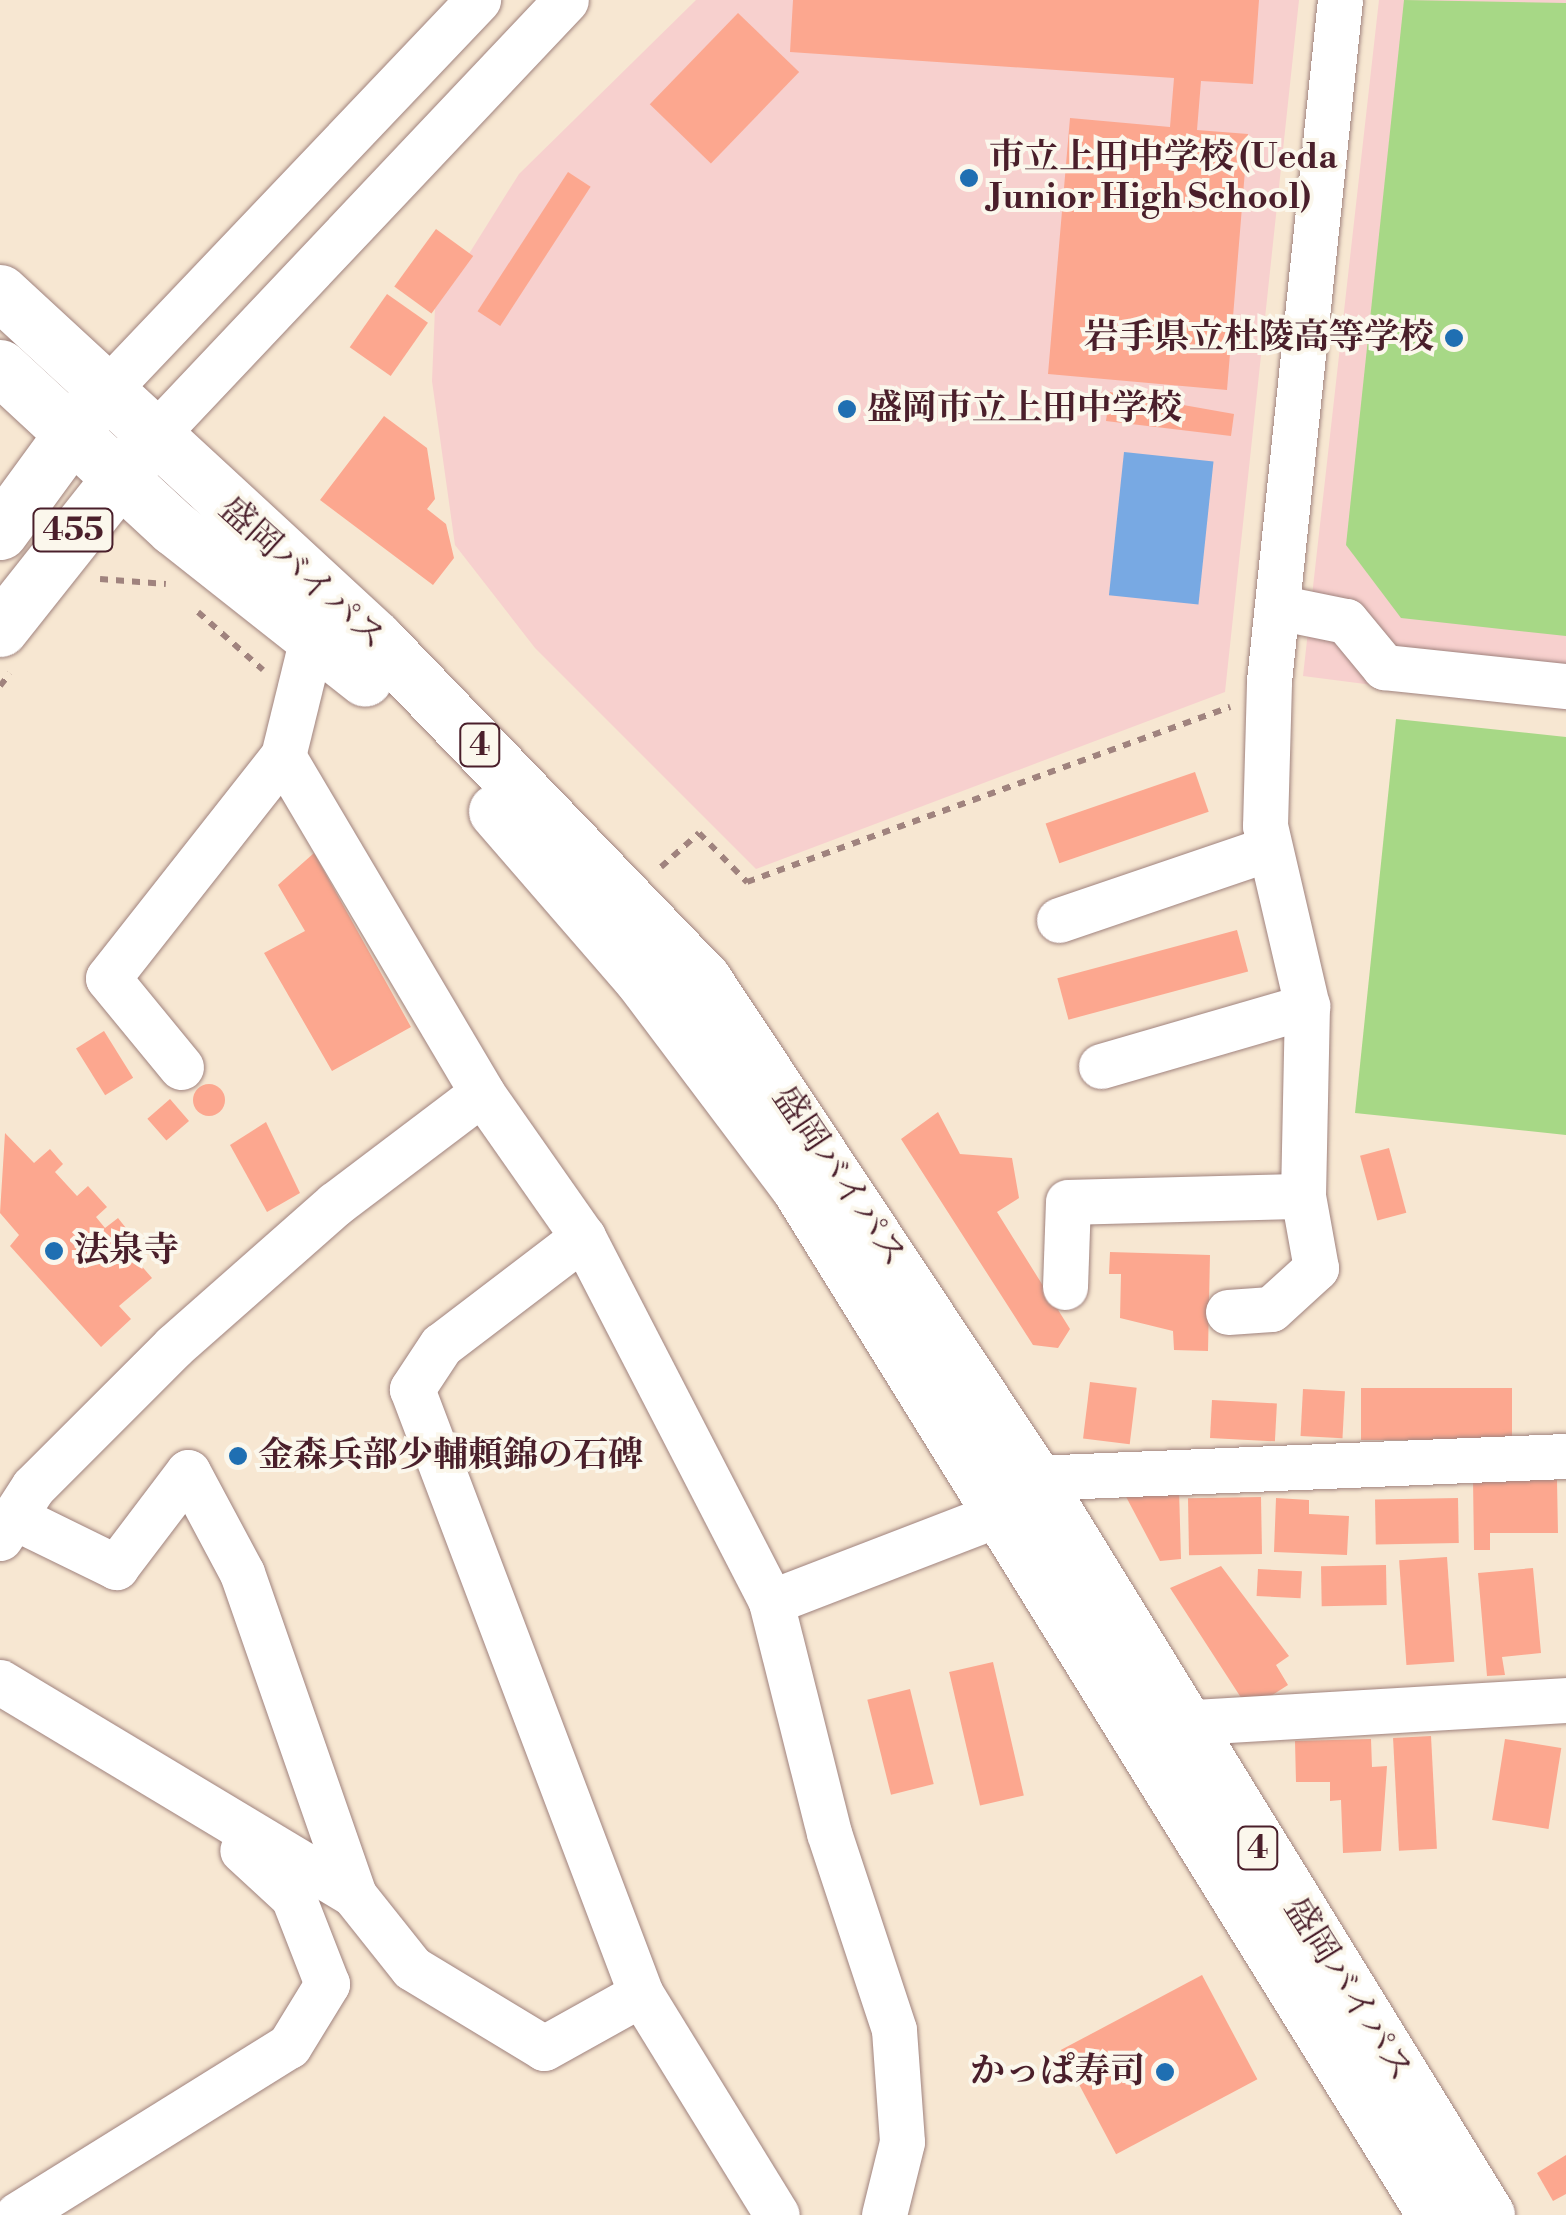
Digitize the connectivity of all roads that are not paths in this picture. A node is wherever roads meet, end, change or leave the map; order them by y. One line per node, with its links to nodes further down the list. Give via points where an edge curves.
1 (478, 0): 6 (street)
2 (566, 0): 8 (street)
3 (1340, 0): 10 (street)
4 (0, 292): 6 (highway, 盛岡バイパス / 4)
5 (0, 368): 7 (highway, 盛岡バイパス / 4)
6 (106, 391): 7 (highway, 455); 8 (highway, 盛岡バイパス / 4)
7 (68, 432): 8 (highway, 盛岡バイパス / 4); 9 (highway, 455)
8 (135, 456): 11 (highway, 盛岡バイパス / 4); 12 (highway, 455); 26 (highway, 盛岡バイパス / 4, via 376,640 704,980)
9 (0, 532)
10 (1278, 606): 13 (street, via 1346,621 1384,667); 15 (street)
11 (313, 634): 14 (street); 26 (highway, 盛岡バイパス / 4, via 426,732 640,977)
12 (12, 642)
13 (1566, 686)
14 (283, 756): 19 (street, via 108,978); 20 (street)
15 (1266, 837): 16 (street); 17 (street)
16 (1059, 920)
17 (1307, 1006): 18 (street); 21 (street)
18 (1101, 1066)
19 (181, 1067)
20 (482, 1094): 22 (street); 27 (street, via 334,1204 174,1346)
21 (1303, 1196): 23 (street, via 1068,1202); 24 (street, via 1316,1268 1271,1308)
22 (583, 1237): 28 (street); 34 (street, via 441,1345 412,1389)
23 (1065, 1287)
24 (1228, 1312)
25 (1566, 1456): 26 (street)
26 (1018, 1495): 28 (street); 31 (highway, 盛岡バイパス / 4); 38 (highway, 盛岡バイパス / 4)
27 (7, 1528): 33 (street, via 116,1567 188,1472 242,1573)
28 (771, 1602): 37 (street, via 829,1834 894,2030 902,2142)
29 (0, 1682): 32 (street)
30 (1566, 1700): 31 (street)
31 (1179, 1723): 39 (highway, 盛岡バイパス / 4)
32 (166, 1782): 33 (street); 35 (street, via 293,1897 327,1984 289,2046)
33 (354, 1895): 34 (street, via 412,1968 544,2048)
34 (641, 1994): 36 (street)
35 (17, 2215)
36 (776, 2215)
37 (884, 2215)
38 (1436, 2215)
39 (1486, 2215)

